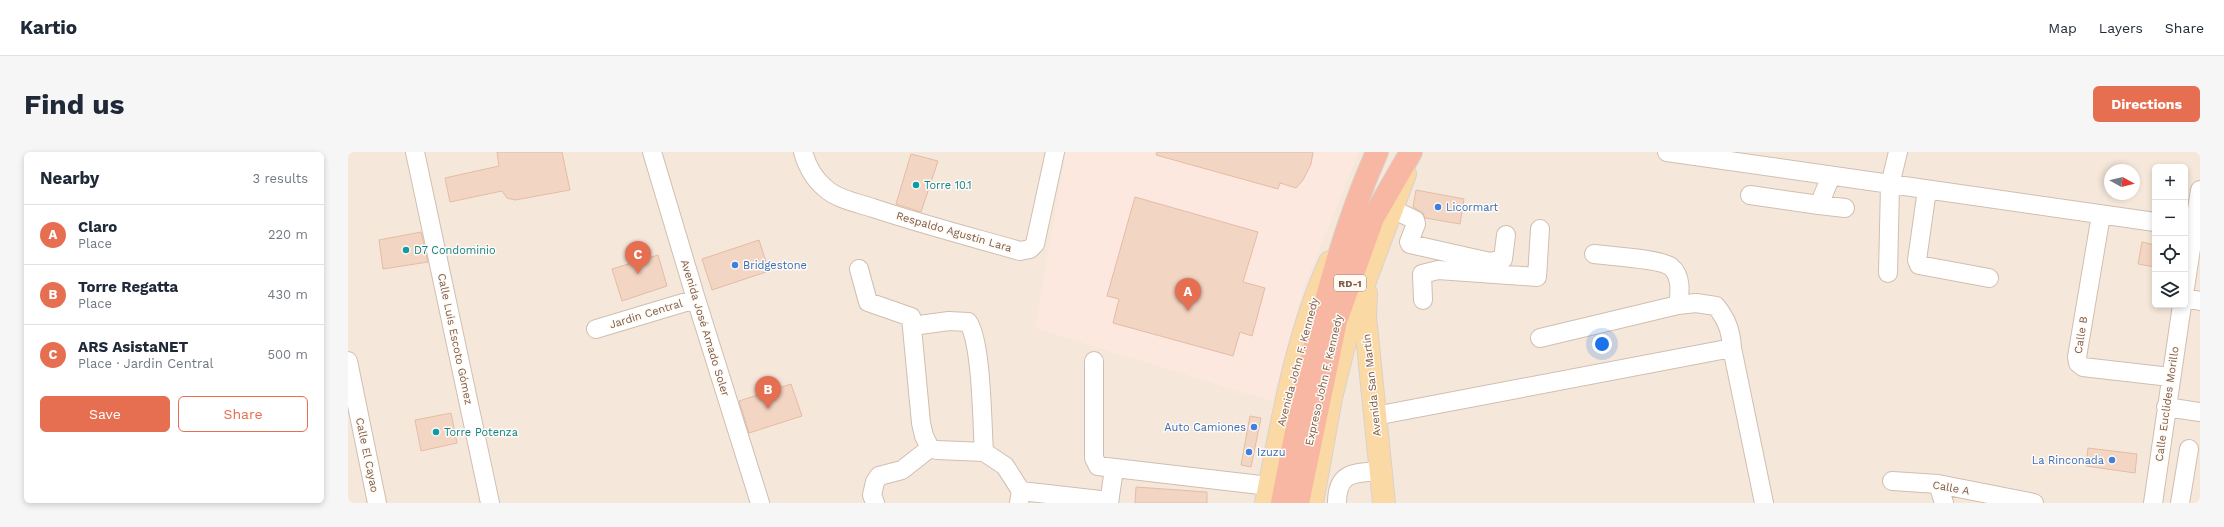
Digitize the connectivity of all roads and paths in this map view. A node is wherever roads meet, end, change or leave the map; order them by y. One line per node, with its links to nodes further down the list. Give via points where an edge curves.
1 (415, 152): 58 (street, Calle Luis Escoto Gómez)
2 (652, 152): 29 (street, Avenida José Amado Soler)
3 (803, 152): 4 (street, Respaldo Agustin Lara, via 807,165 816,179 826,189 841,197 887,213 1020,251 1030,249 1035,244)
4 (1055, 152)
5 (1377, 152): 19 (highway, Expreso John F. Kennedy / RD-1)
6 (1412, 152): 16 (main road, RD-1); 45 (highway, Expreso John F. Kennedy / RD-1, via 1373,218 1336,321)
7 (1667, 152): 9 (street)
8 (1898, 152): 10 (street)
9 (1830, 176): 10 (street); 14 (street)
10 (1890, 184): 11 (street); 27 (street)
11 (1928, 190): 17 (street); 28 (street, via 1917,260 1919,265)
12 (2200, 190): 20 (street)
13 (1750, 194): 14 (street)
14 (1819, 206): 15 (street)
15 (1845, 208)
16 (1392, 209): 22 (street, via 1415,220 1410,244 1490,262 1503,259); 25 (main road, RD-1)
17 (2101, 215): 18 (street); 41 (street, Calle B, via 2078,362 2083,367)
18 (2152, 222)
19 (1347, 226): 45 (highway, Expreso John F. Kennedy / RD-1, via 1310,365); 54 (main road, Avenida John F. Kennedy / RD-1, via 1316,292 1284,410)
20 (2193, 228): 26 (street)
21 (1540, 229): 31 (street, via 1537,277 1438,270 1422,274)
22 (1506, 235)
23 (1594, 254): 33 (street, via 1671,266 1677,274 1679,283)
24 (859, 268): 35 (street, via 868,302 909,315)
25 (1368, 268): 44 (main road, Avenida San Martín, via 1365,316); 63 (main road, RD-1, via 1348,328 1331,398)
26 (2187, 272)
27 (1888, 273)
28 (1989, 278)
29 (696, 299): 36 (street, Jardin Central); 59 (street, Avenida José Amado Soler)
30 (2188, 299): 32 (street)
31 (1422, 300)
32 (2200, 301)
33 (1678, 305): 37 (street); 38 (street, via 1696,303 1716,306 1726,318)
34 (2182, 308): 41 (street, Calle Euclides Morillo)
35 (912, 326): 47 (street, via 921,423); 49 (street, via 959,320 968,322 972,327 976,347)
36 (596, 329)
37 (1540, 338)
38 (1732, 348): 44 (street); 66 (street)
39 (348, 361): 57 (street, Calle El Cayao)
40 (1094, 361): 50 (street, via 1094,458 1098,466)
41 (2170, 377): 42 (street, Calle Euclides Morillo)
42 (2166, 407): 43 (street); 46 (street, Calle Euclides Morillo)
43 (2200, 412)
44 (1375, 416): 51 (main road, Avenida San Martín)
45 (1306, 421): 61 (highway, Expreso John F. Kennedy / RD-1); 62 (highway, Expreso John F. Kennedy / RD-1)
46 (2160, 446): 48 (street); 69 (street, Calle Euclides Morillo)
47 (930, 448): 49 (street); 60 (street, via 902,470 879,476 872,495)
48 (2194, 450): 70 (street)
49 (984, 452): 55 (street, via 1005,466)
50 (1114, 469): 54 (street); 56 (street)
51 (1381, 471): 64 (street, via 1348,476 1342,480 1337,493); 65 (main road, Avenida San Martín)
52 (1892, 481): 53 (street, Calle A)
53 (1938, 484): 67 (street); 68 (street, Calle A)
54 (1268, 495)
55 (1020, 497): 56 (street)
56 (1109, 502)
57 (377, 503)
58 (490, 503)
59 (760, 503)
60 (875, 503)
61 (1282, 503)
62 (1298, 503)
63 (1312, 503)
64 (1337, 503)
65 (1384, 503)
66 (1764, 503)
67 (1944, 503)
68 (2034, 503)
69 (2153, 503)
70 (2180, 503)

